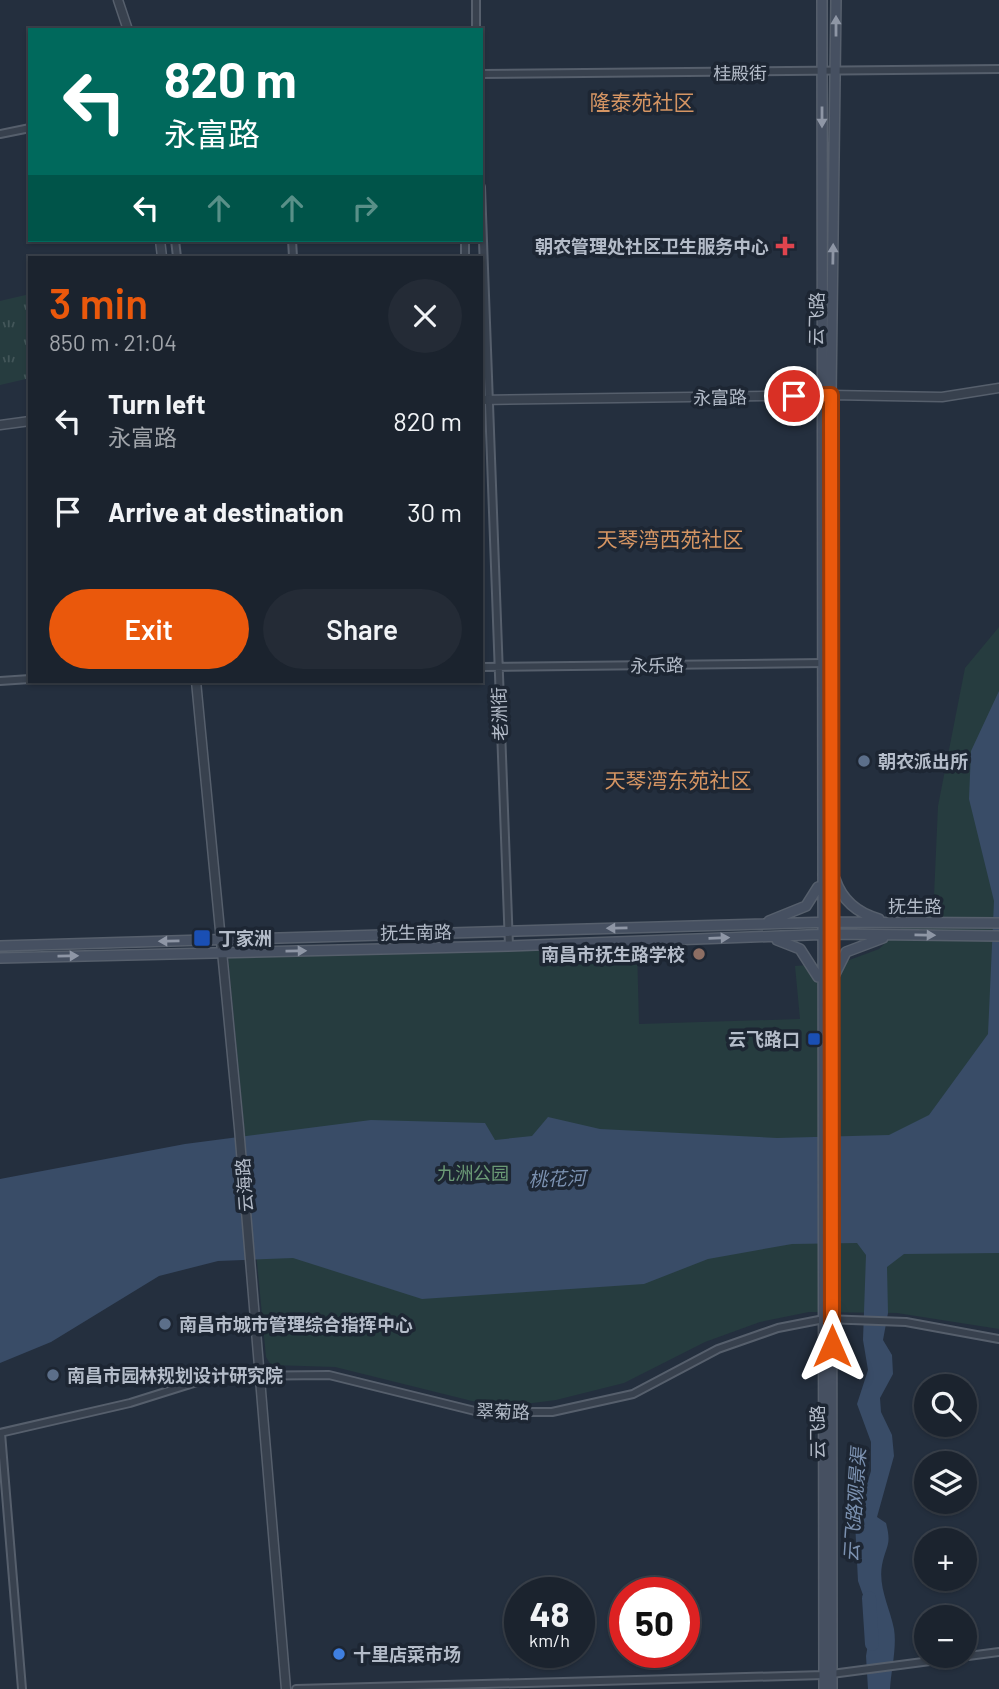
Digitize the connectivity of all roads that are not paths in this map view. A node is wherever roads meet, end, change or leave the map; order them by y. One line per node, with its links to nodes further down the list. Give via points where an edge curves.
1 (118, 0): 5 (street)
2 (476, 0): 6 (street)
3 (822, 0): 8 (main road, 云飞路)
4 (836, 0): 9 (main road, 云飞路, one-way to 4)
5 (127, 28)
6 (476, 28)
7 (999, 69): 9 (street, 桂殿街)
8 (822, 72): 9 (street, 桂殿街); 10 (street, 桂殿街); 15 (main road, 云飞路, one-way to 15)
9 (836, 73): 15 (main road, 云飞路, one-way to 9)
10 (483, 74)
11 (28, 128): 12 (street)
12 (0, 134)
13 (483, 289): 16 (street, 老洲街)
14 (999, 388): 15 (street, 永富路, via 942,397)
15 (826, 395): 16 (street, 永富路); 19 (main road, 云飞路); 20 (main road, 云飞路)
16 (485, 400): 22 (street, 老洲街)
17 (28, 421): 18 (street)
18 (0, 425)
19 (821, 663): 20 (street, 永乐路); 22 (street, 永乐路); 27 (main road, 云飞路)
20 (832, 663): 26 (main road, 云飞路)
21 (483, 667): 22 (street, 永乐路)
22 (498, 667): 33 (street, 老洲街)
23 (28, 679): 24 (street)
24 (0, 681)
25 (196, 683): 39 (street, 云海路)
26 (832, 872): 28 (main road, 云飞路); 29 (main road, via 846,901)
27 (821, 879): 30 (main road, 云飞路); 32 (main road, via 806,906)
28 (832, 922): 29 (main road, 抚生路); 30 (main road, 抚生南路); 35 (main road, 云飞路)
29 (891, 922): 31 (main road, 抚生路)
30 (821, 923): 32 (main road, 抚生南路); 34 (main road, 云飞路)
31 (999, 923)
32 (759, 924): 33 (main road, 抚生南路, one-way to 33)
33 (507, 931): 39 (main road, 抚生南路); 41 (street, 老洲街)
34 (821, 934): 35 (main road, 抚生南路); 38 (main road, 抚生南路); 45 (main road, 云飞路)
35 (833, 934): 36 (main road, 抚生路); 44 (main road, 云飞路)
36 (892, 935): 37 (main road, 抚生路, one-way to 37); 44 (main road, via 846,952)
37 (999, 936)
38 (758, 937): 41 (main road, 抚生南路, one-way to 38); 45 (main road, via 789,942 800,949)
39 (222, 940): 40 (main road, 抚生南路, one-way to 40); 42 (street, 云海路)
40 (0, 946)
41 (509, 946): 42 (main road, 抚生南路, one-way to 41)
42 (223, 953): 43 (main road, 抚生南路, one-way to 42); 49 (street, 云海路)
43 (0, 958)
44 (832, 981): 46 (main road, 云飞路)
45 (821, 985): 46 (main road, 云飞路, via 821,1124)
46 (828, 1253): 47 (main road, 云飞路)
47 (828, 1319): 48 (street, 翠菊路, via 906,1322); 49 (street, 翠菊路, via 778,1328 718,1349 633,1394 552,1412 480,1412 329,1376); 52 (main road, 云飞路)
48 (999, 1339)
49 (259, 1375): 50 (street, 翠菊路, via 216,1376 130,1403); 54 (street, 云海路)
50 (1, 1433): 53 (street)
51 (999, 1652): 52 (street)
52 (828, 1675): 55 (street); 56 (main road, 云飞路); 57 (main road, 云飞路)
53 (22, 1689)
54 (286, 1689)
55 (296, 1689)
56 (824, 1689)
57 (832, 1689)

